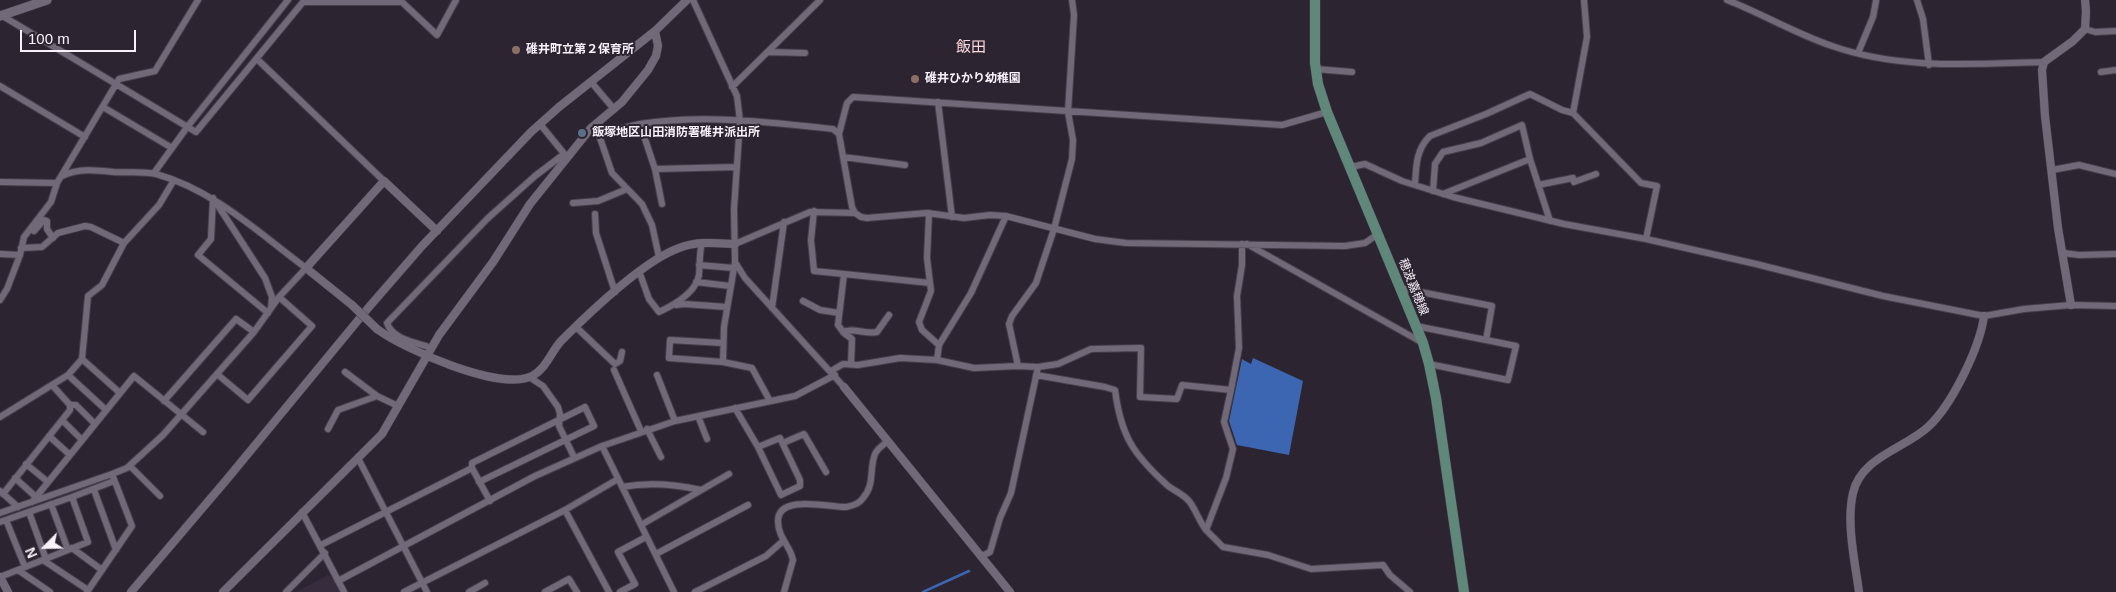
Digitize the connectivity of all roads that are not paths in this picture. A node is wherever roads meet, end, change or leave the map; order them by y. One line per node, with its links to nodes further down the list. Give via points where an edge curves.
1 (47, 0): 15 (main road)
2 (198, 0): 30 (street, via 155,71 119,79)
3 (288, 0): 42 (street)
4 (456, 0): 22 (street, via 436,35 402,2 303,2)
5 (687, 0): 17 (street)
6 (693, 0): 32 (street)
7 (820, 0): 19 (street)
8 (1072, 0): 36 (street, via 1074,15)
9 (1314, 0): 25 (main road, 穂波嘉穂線)
10 (1584, 0): 38 (street, via 1587,37)
11 (1727, 0): 21 (street, via 1832,46)
12 (1918, 0): 24 (street, via 1924,20)
13 (2085, 0): 16 (street)
14 (1876, 1): 21 (street)
15 (1, 15): 30 (street)
16 (2085, 29): 18 (street); 23 (street)
17 (655, 31): 29 (street); 35 (street, via 656,56 637,85)
18 (2116, 31)
19 (768, 52): 20 (street); 32 (street)
20 (805, 53)
21 (1858, 53): 24 (street, via 1882,60)
22 (257, 59): 42 (street, via 196,132); 61 (street)
23 (2044, 62): 24 (street); 55 (street, via 2042,79)
24 (1929, 65)
25 (1316, 69): 27 (street); 37 (main road, 穂波嘉穂線)
26 (2116, 70): 28 (street)
27 (1352, 72)
28 (2101, 72)
29 (591, 82): 35 (street); 40 (street)
30 (117, 83): 34 (street); 42 (street)
31 (0, 86): 46 (street)
32 (732, 87): 39 (street, via 739,105)
33 (938, 102): 36 (street); 44 (street, via 853,97 847,103); 77 (street)
34 (103, 107): 46 (street); 47 (street)
35 (614, 109): 43 (street)
36 (1068, 112): 37 (street, via 1282,125); 80 (street, via 1073,140 1072,159)
37 (1327, 112): 52 (main road, 穂波嘉穂線)
38 (1573, 113): 64 (street, via 1530,94 1430,136 1424,141 1417,159); 85 (street, via 1640,184 1657,186)
39 (740, 121): 41 (street, via 686,120); 44 (street, via 832,129); 53 (street)
40 (540, 124): 48 (street); 81 (street)
41 (640, 124): 45 (street); 54 (street)
42 (188, 126): 47 (street)
43 (591, 128): 45 (street); 48 (street)
44 (839, 134): 49 (street)
45 (599, 135): 66 (street, via 612,173)
46 (85, 137): 59 (street)
47 (172, 148): 56 (street)
48 (566, 156): 125 (street, via 534,176 387,323 393,333); 127 (street)
49 (843, 157): 51 (street); 73 (street)
50 (1530, 159): 65 (street); 67 (street, via 1522,125 1481,143 1443,152 1435,164); 68 (street)
51 (905, 165)
52 (1350, 166): 64 (street, via 1365,164); 83 (main road, 穂波嘉穂線)
53 (737, 167): 54 (street); 88 (street)
54 (655, 170): 71 (street)
55 (2052, 170): 58 (street, via 2079,165); 91 (street)
56 (154, 173): 59 (street, via 82,170); 60 (street)
57 (1596, 174): 65 (street, via 1574,182 1573,178)
58 (2116, 174)
59 (62, 176): 63 (street)
60 (174, 180): 69 (street); 86 (street, via 159,205)
61 (384, 181): 81 (street); 97 (street)
62 (0, 182): 63 (street)
63 (57, 183): 82 (street, via 51,202)
64 (1415, 185): 67 (street)
65 (1538, 185): 78 (street)
66 (627, 189): 70 (street, via 598,201); 94 (street, via 648,215)
67 (1433, 191): 68 (street)
68 (1443, 194): 78 (street)
69 (213, 198): 97 (street); 113 (street, via 265,278 272,297); 113 (street, via 211,240 198,255)
70 (573, 203)
71 (662, 204)
72 (814, 211): 73 (street); 79 (street); 99 (street, via 811,240 814,271)
73 (855, 213): 74 (street, via 867,218)
74 (929, 213): 77 (street); 101 (street)
75 (595, 214): 104 (street, via 596,233)
76 (1006, 216): 77 (street); 80 (street); 124 (street, via 971,293)
77 (952, 217)
78 (1550, 221): 85 (street)
79 (784, 222): 88 (street); 112 (street)
80 (1054, 228): 89 (street, via 1126,243); 133 (street, via 1036,283 1009,324)
81 (437, 231): 223 (street, via 369,307)
82 (28, 232): 84 (street, via 34,231 44,220); 90 (street)
83 (1378, 234): 89 (street, via 1355,246); 103 (main road, 穂波嘉穂線)
84 (53, 238): 86 (street, via 64,231 91,226); 90 (street, via 42,247)
85 (1646, 239): 116 (street, via 1883,296)
86 (124, 242): 128 (street, via 102,285 88,296)
87 (702, 243): 88 (street); 94 (street, via 680,247); 95 (street)
88 (735, 244): 96 (street)
89 (1244, 244): 122 (street); 144 (street, via 1237,296 1239,348)
90 (21, 251): 92 (street); 106 (street)
91 (2063, 253): 93 (street, via 2079,256); 108 (street)
92 (0, 254)
93 (2116, 254)
94 (659, 257): 98 (street)
95 (699, 265): 96 (street); 100 (street)
96 (734, 265): 102 (street); 112 (street)
97 (306, 268): 105 (street); 127 (street, bridge, via 377,329 401,345)
98 (639, 271): 104 (street); 109 (street, via 649,299 659,312)
99 (844, 274): 101 (street); 114 (street)
100 (696, 282): 102 (street); 109 (street)
101 (930, 283): 124 (street, via 930,297 919,322 922,330)
102 (730, 286): 111 (street)
103 (1400, 288): 117 (main road, 穂波嘉穂線); 121 (street, via 1492,306)
104 (615, 292): 118 (street)
105 (279, 297): 113 (street); 138 (street, via 312,326 248,400)
106 (0, 300)
107 (803, 301): 114 (street, via 820,310)
108 (2071, 305): 110 (street); 116 (street)
109 (672, 306): 111 (street)
110 (2116, 306)
111 (727, 307): 123 (street)
112 (772, 308): 137 (street)
113 (269, 311): 119 (street)
114 (839, 313): 120 (street, via 838,325)
115 (890, 315): 120 (street, via 877,332)
116 (1984, 316): 240 (street, via 1970,360 1941,412 1927,428 1874,462 1856,484 1851,515)
117 (1416, 326): 121 (street); 122 (main road, 穂波嘉穂線)
118 (576, 327): 126 (street, via 614,364 620,361); 141 (street, via 537,373)
119 (254, 332): 138 (street); 147 (street, via 236,319)
120 (843, 332): 131 (street, via 852,338)
121 (1486, 340): 132 (street, via 1516,346 1508,380)
122 (1423, 343): 132 (main road, 穂波嘉穂線)
123 (723, 344): 130 (street); 130 (street, via 670,340 668,358)
124 (940, 344): 129 (street)
125 (426, 346)
126 (622, 352)
127 (427, 356): 141 (street, via 478,373 505,378); 150 (street)
128 (82, 359): 139 (street); 145 (street)
129 (937, 360): 131 (street, via 900,358 858,366); 133 (street, via 974,368)
130 (723, 362): 148 (street, via 752,368)
131 (851, 364): 137 (street, via 843,364)
132 (1430, 364): 239 (main road, 穂波嘉穂線)
133 (1018, 366): 135 (street)
134 (614, 370): 161 (street)
135 (1037, 371): 144 (street, via 1091,349 1141,348 1140,397 1178,399 1182,385); 203 (street, via 1115,390 1121,427 1131,445 1146,466 1188,499); 212 (street, via 1011,493 990,552)
136 (345, 372): 146 (street)
137 (833, 373): 143 (street); 148 (street, via 795,396)
138 (217, 374): 153 (street)
139 (68, 375): 142 (street); 152 (street)
140 (657, 375): 158 (street)
141 (529, 377): 156 (street, via 549,392)
142 (52, 385): 149 (street); 155 (street)
143 (844, 387): 167 (street)
144 (1231, 390): 203 (street, via 1224,422 1233,449 1226,478)
145 (120, 393): 147 (street, via 134,376); 152 (street)
146 (377, 396): 150 (street); 160 (street, via 338,410)
147 (164, 401): 153 (street)
148 (770, 401): 151 (street)
149 (70, 405): 157 (street); 159 (street, via 76,405)
150 (398, 406): 174 (street, via 382,434)
151 (735, 408): 154 (street); 170 (street)
152 (106, 410): 159 (street)
153 (182, 415): 162 (street); 176 (street)
154 (698, 416): 158 (street); 165 (street)
155 (0, 417)
156 (561, 418): 164 (street, via 559,426); 164 (street, via 585,407 594,426); 177 (street, via 472,463)
157 (62, 420): 163 (street); 166 (street)
158 (675, 421): 161 (street)
159 (95, 424): 166 (street)
160 (328, 429)
161 (644, 430): 169 (street); 173 (street)
162 (203, 432)
163 (49, 436): 171 (street); 175 (street)
164 (565, 438): 172 (street); 184 (street)
165 (707, 439)
166 (82, 440): 171 (street)
167 (888, 440): 205 (street, via 875,452 872,478 863,499 847,507 812,503 783,510 778,520); 212 (street)
168 (783, 443): 170 (street, via 780,438); 170 (street, via 800,484 781,495); 178 (street, via 804,434)
169 (602, 446): 172 (street); 182 (street)
170 (758, 447)
171 (70, 455): 183 (street)
172 (574, 457): 192 (street)
173 (661, 457)
174 (358, 458): 198 (street); 199 (street)
175 (26, 464): 180 (street); 183 (street)
176 (130, 466): 181 (street); 189 (street)
177 (472, 468): 184 (street); 199 (street)
178 (826, 472)
179 (729, 474): 187 (street)
180 (15, 478): 188 (street); 191 (street)
181 (113, 478): 186 (street); 191 (street); 209 (street, via 132,526)
182 (618, 479): 185 (street); 196 (street)
183 (48, 482): 191 (street)
184 (480, 482): 192 (street)
185 (622, 487): 187 (street, via 643,483 676,484); 202 (street)
186 (94, 490): 190 (street); 209 (street)
187 (701, 490): 202 (street)
188 (1, 492): 195 (street)
189 (160, 496)
190 (72, 497): 193 (street); 208 (street, via 88,542)
191 (34, 500): 195 (street)
192 (490, 501): 207 (street)
193 (51, 504): 197 (street); 208 (street)
194 (748, 505): 211 (street)
195 (18, 507): 200 (street)
196 (565, 510): 218 (street); 232 (street)
197 (29, 512): 201 (street); 213 (street)
198 (302, 512): 206 (street); 224 (street)
199 (386, 512): 206 (street); 207 (street)
200 (0, 513)
201 (3, 521): 214 (street)
202 (640, 525): 204 (street)
203 (1206, 530): 238 (street, via 1222,548 1268,555 1311,569 1384,565 1390,575)
204 (646, 536): 211 (street); 233 (street, via 618,552 635,584)
205 (783, 541): 235 (street, via 766,556); 236 (street, via 793,560)
206 (321, 545): 210 (street)
207 (403, 546): 217 (street); 218 (street)
208 (70, 549): 213 (street); 215 (street)
209 (116, 550): 215 (street)
210 (325, 553): 217 (street); 225 (street)
211 (656, 554): 234 (street)
212 (982, 556): 237 (street)
213 (44, 559): 214 (street); 220 (street)
214 (21, 569): 216 (street); 222 (street)
215 (102, 570): 220 (street)
216 (0, 577): 221 (street)
217 (338, 581): 226 (street)
218 (422, 583): 227 (street); 228 (street)
219 (485, 584): 229 (street)
220 (87, 591)
221 (8, 592)
222 (50, 592)
223 (131, 592)
224 (222, 592)
225 (286, 592)
226 (344, 592)
227 (404, 592)
228 (427, 592)
229 (469, 592)
230 (545, 592): 231 (street, via 569,579)
231 (577, 592)
232 (609, 592)
233 (620, 592)
234 (674, 592)
235 (696, 592)
236 (784, 592)
237 (1010, 592)
238 (1410, 592)
239 (1464, 592)
240 (1859, 592)

